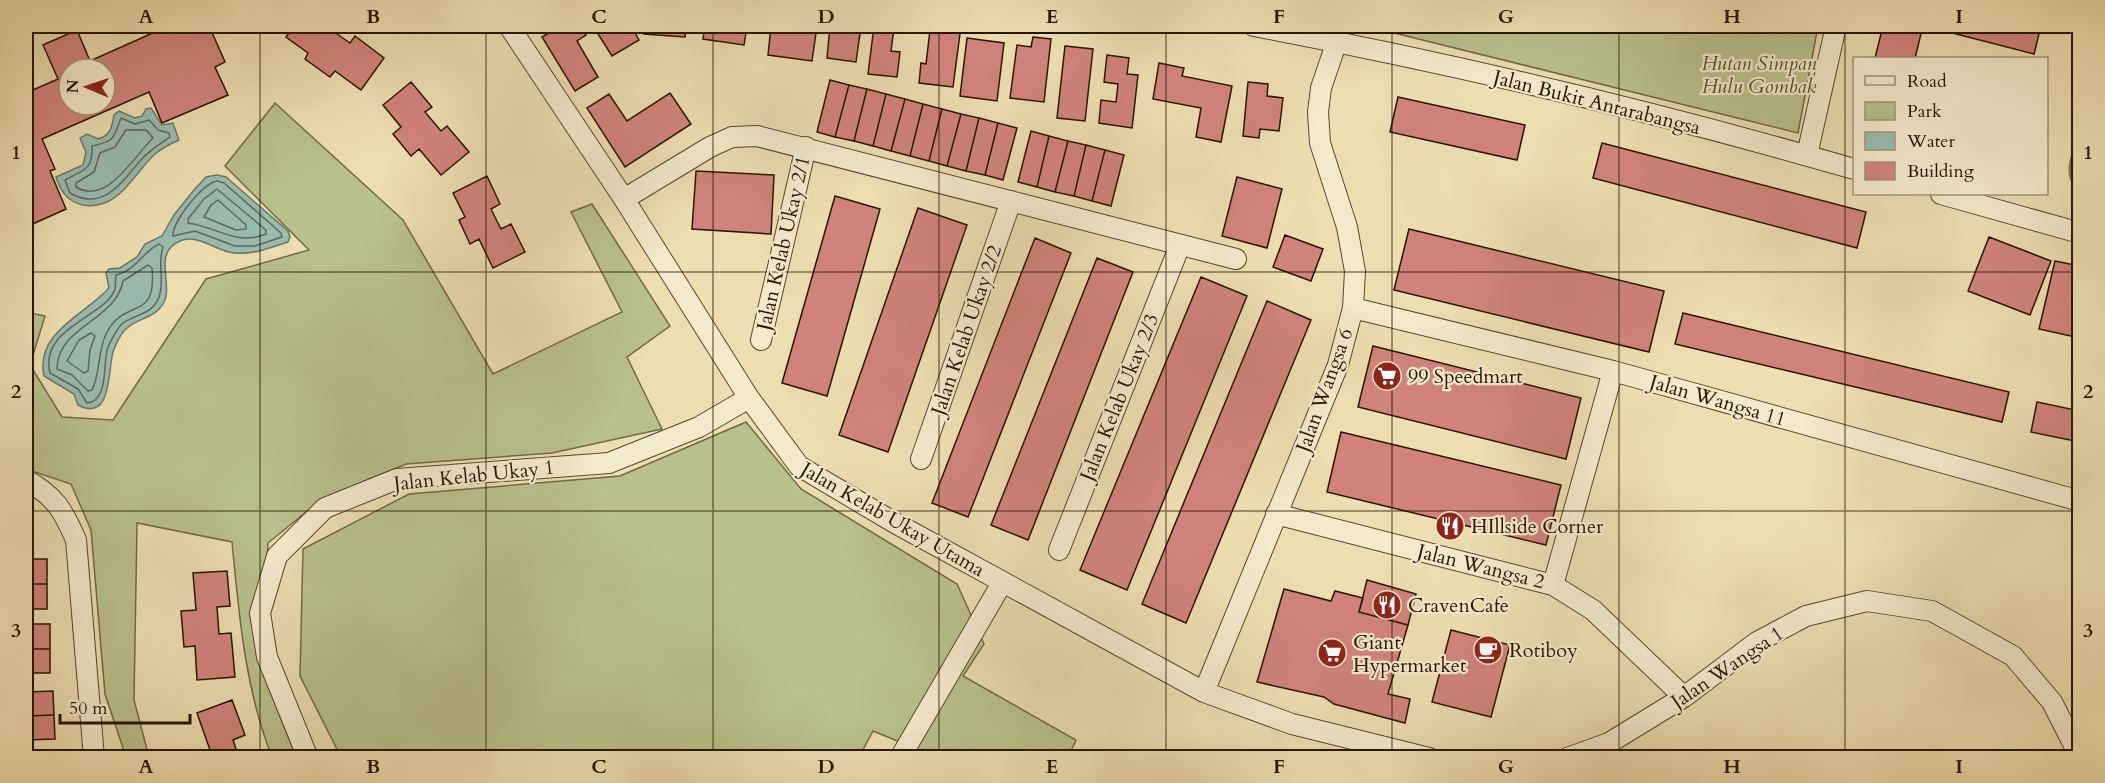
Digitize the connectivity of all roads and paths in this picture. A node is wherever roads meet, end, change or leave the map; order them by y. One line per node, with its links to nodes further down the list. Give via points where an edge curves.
1 (509, 26): 9 (street, Jalan Kelab Ukay Utama)
2 (1254, 26): 4 (street, Jalan Bukit Antarabangsa)
3 (1836, 26): 6 (street)
4 (1337, 41): 6 (street, Jalan Bukit Antarabangsa, via 1582,97); 14 (street, Jalan Wangsa 6, via 1318,112 1320,143 1347,227 1355,271)
5 (806, 147): 9 (street, via 757,136 732,137); 10 (street); 15 (street, Jalan Kelab Ukay 2/1)
6 (1807, 155): 7 (street, Jalan Bukit Antarabangsa)
7 (1853, 169)
8 (1945, 195): 11 (street)
9 (624, 199): 17 (street, Jalan Kelab Ukay Utama)
10 (1011, 201): 12 (street); 18 (street, Jalan Kelab Ukay 2/2)
11 (2079, 233)
12 (1180, 245): 13 (street); 22 (street, Jalan Kelab Ukay 2/3)
13 (1236, 259)
14 (1353, 308): 16 (street, Jalan Wangsa 11); 21 (street, Jalan Wangsa 6, via 1338,365)
15 (761, 340)
16 (1613, 371): 20 (street, Jalan Wangsa 11); 24 (street)
17 (749, 398): 23 (street, Jalan Kelab Ukay Utama, via 799,466); 29 (street, Jalan Kelab Ukay 1, via 699,427 609,463 397,479 325,508 277,556 260,613 267,657)
18 (921, 459)
19 (26, 480): 28 (street, via 44,490 62,508 76,540)
20 (2079, 501)
21 (1276, 514): 24 (street, Jalan Wangsa 2); 25 (street, Jalan Wangsa 6)
22 (1059, 550)
23 (1002, 583): 25 (street, Jalan Kelab Ukay Utama); 30 (street)
24 (1553, 585): 26 (street, Jalan Wangsa 2, via 1593,610)
25 (1204, 692): 31 (street, via 1292,724)
26 (1684, 697): 27 (street, Jalan Wangsa 1, via 1757,642 1806,616 1867,601 1888,604 1932,611 2013,656 2052,702); 32 (street, Jalan Wangsa 1, via 1609,743)
27 (2079, 757)
28 (94, 758)
29 (308, 758)
30 (900, 758)
31 (1429, 758)
32 (1567, 758)

